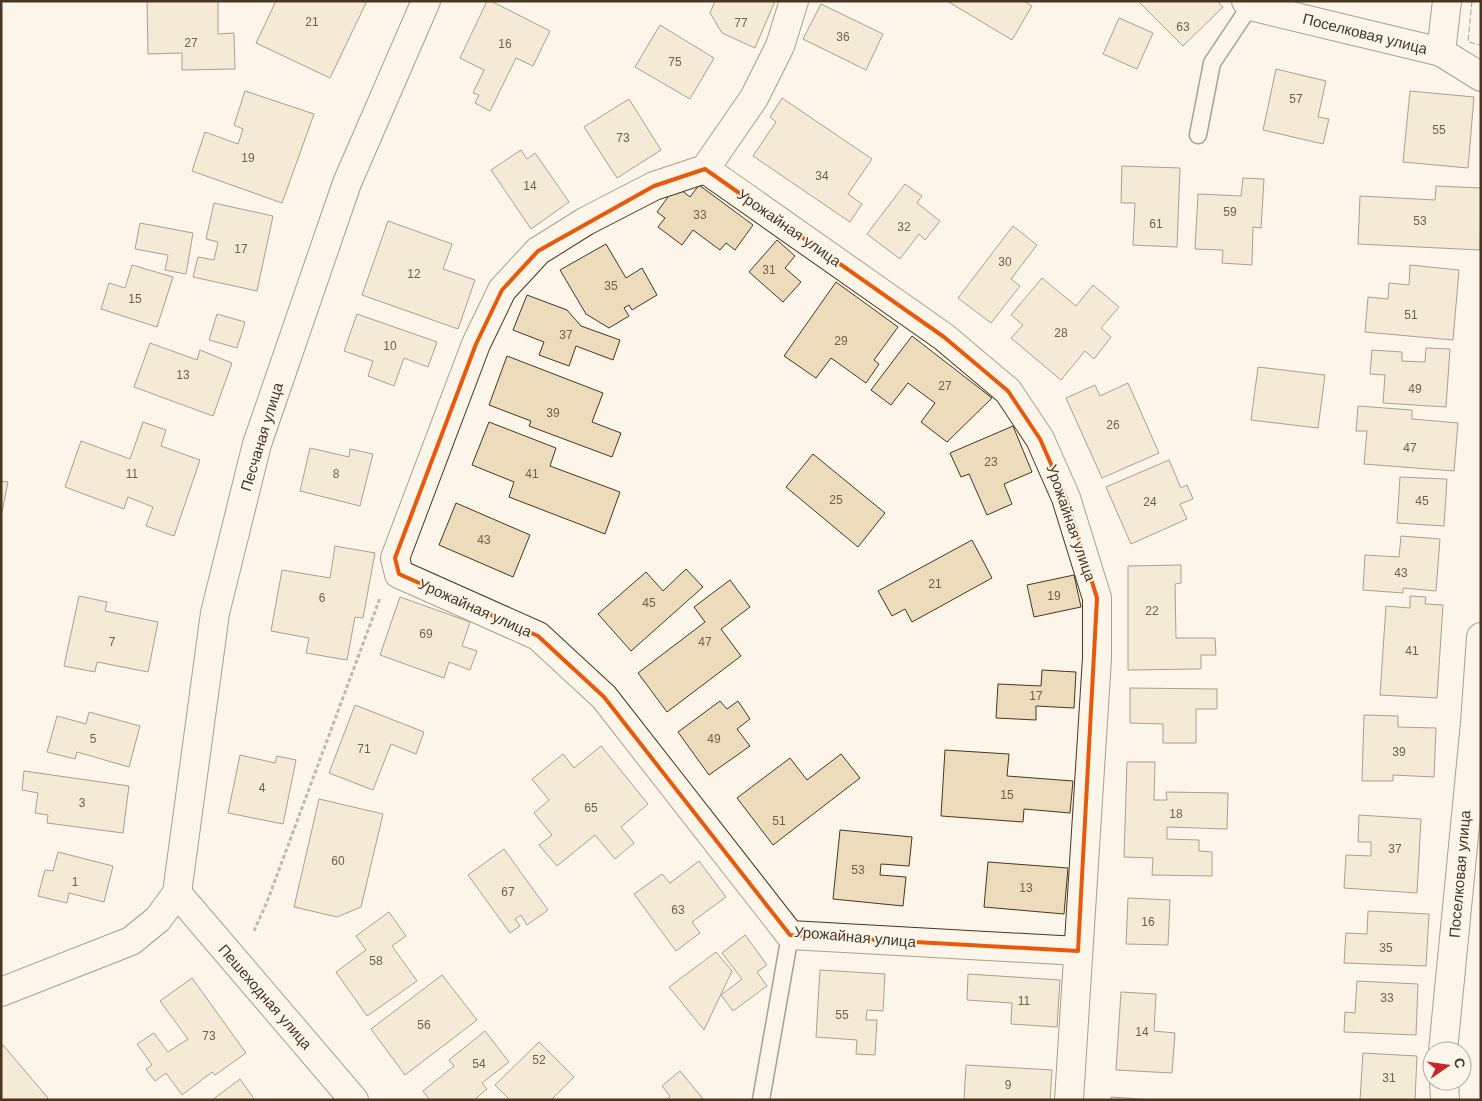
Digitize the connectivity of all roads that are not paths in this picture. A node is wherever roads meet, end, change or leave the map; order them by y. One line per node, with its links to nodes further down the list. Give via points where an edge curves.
1 (426, 1): 10 (street, Песчаная улица, via 347,183 257,444 215,614)
2 (794, 1): 8 (street, via 780,46 754,98)
3 (1448, 1): 5 (street)
4 (1248, 4): 5 (street, Поселковая улица); 7 (lane, via 1212,63)
5 (1441, 52): 6 (street, Поселковая улица)
6 (1481, 77)
7 (1198, 135)
8 (705, 169): 11 (street, Урожайная улица, via 654,186 586,221 538,251 502,290 476,344 395,558 398,574 538,636 604,697); 12 (street, Урожайная улица, via 944,337 1008,391 1040,439 1066,498 1097,598 1097,658)
9 (1481, 637): 14 (street, Поселковая улица)
10 (176, 894): 13 (street, via 158,919 131,941); 15 (street, Пешеходная улица)
11 (790, 935): 12 (street, Урожайная улица); 16 (lane)
12 (1078, 951): 17 (street, Урожайная улица)
13 (1, 992)
14 (1444, 1041)
15 (354, 1100)
16 (761, 1100)
17 (1068, 1100)

